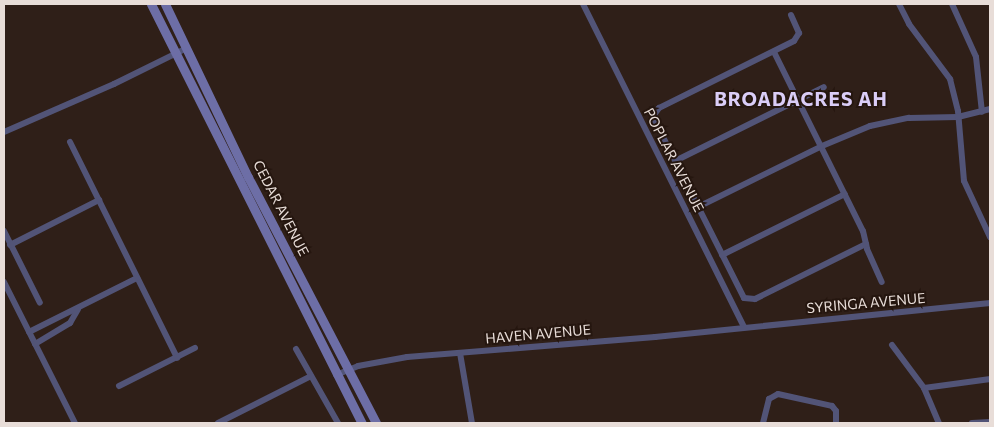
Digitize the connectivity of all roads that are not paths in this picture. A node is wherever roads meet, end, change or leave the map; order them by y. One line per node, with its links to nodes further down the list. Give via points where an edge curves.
1 (151, 4): 9 (main road, CEDAR AVENUE)
2 (165, 4): 7 (main road, CEDAR AVENUE)
3 (583, 4): 35 (street, POPLAR AVENUE)
4 (899, 4): 14 (street, via 909,24 948,76)
5 (952, 4): 13 (street, via 976,57)
6 (791, 15): 8 (street, via 798,36)
7 (187, 48): 9 (street); 22 (main road, CEDAR AVENUE)
8 (774, 52): 11 (street); 18 (street, via 656,110 655,121)
9 (176, 53): 15 (street); 24 (main road, CEDAR AVENUE)
10 (824, 87): 11 (street)
11 (799, 100): 17 (street); 18 (street)
12 (990, 109): 13 (street)
13 (982, 112): 14 (street)
14 (958, 117): 17 (street, via 891,121 852,132); 25 (street, via 964,181)
15 (4, 132)
16 (70, 142): 20 (street)
17 (822, 146): 19 (street); 21 (street)
18 (675, 161): 21 (street)
19 (845, 194): 26 (street); 28 (street)
20 (99, 200): 27 (street); 29 (street)
21 (698, 208): 28 (street)
22 (275, 228): 24 (main road); 43 (main road, CEDAR AVENUE)
23 (4, 231): 27 (street)
24 (266, 232): 44 (main road, CEDAR AVENUE)
25 (990, 237)
26 (866, 244): 28 (street, via 751,300 741,294); 31 (street)
27 (10, 245): 32 (street)
28 (722, 255)
29 (137, 278): 34 (street); 42 (street)
30 (4, 282): 36 (street)
31 (882, 282)
32 (40, 303)
33 (990, 303): 35 (street, SYRINGA AVENUE)
34 (78, 309): 36 (street); 37 (street, via 70,323)
35 (744, 327): 41 (street, HAVEN AVENUE)
36 (29, 332): 37 (street)
37 (35, 344): 50 (street)
38 (892, 345): 48 (street)
39 (195, 348): 42 (street)
40 (296, 349): 45 (street)
41 (460, 353): 43 (street, HAVEN AVENUE, via 393,359); 55 (street)
42 (177, 358): 47 (street)
43 (348, 369): 44 (street, HAVEN AVENUE); 54 (main road, CEDAR AVENUE)
44 (336, 375): 53 (main road, CEDAR AVENUE)
45 (310, 376): 51 (street); 52 (street)
46 (990, 379): 48 (street)
47 (119, 386)
48 (924, 388): 58 (street)
49 (990, 422): 59 (street)
50 (74, 423)
51 (218, 423)
52 (338, 423)
53 (362, 423)
54 (376, 423)
55 (472, 423)
56 (763, 423): 57 (street, via 768,399 778,394 832,406 836,411)
57 (836, 423)
58 (939, 423)
59 (972, 423)

